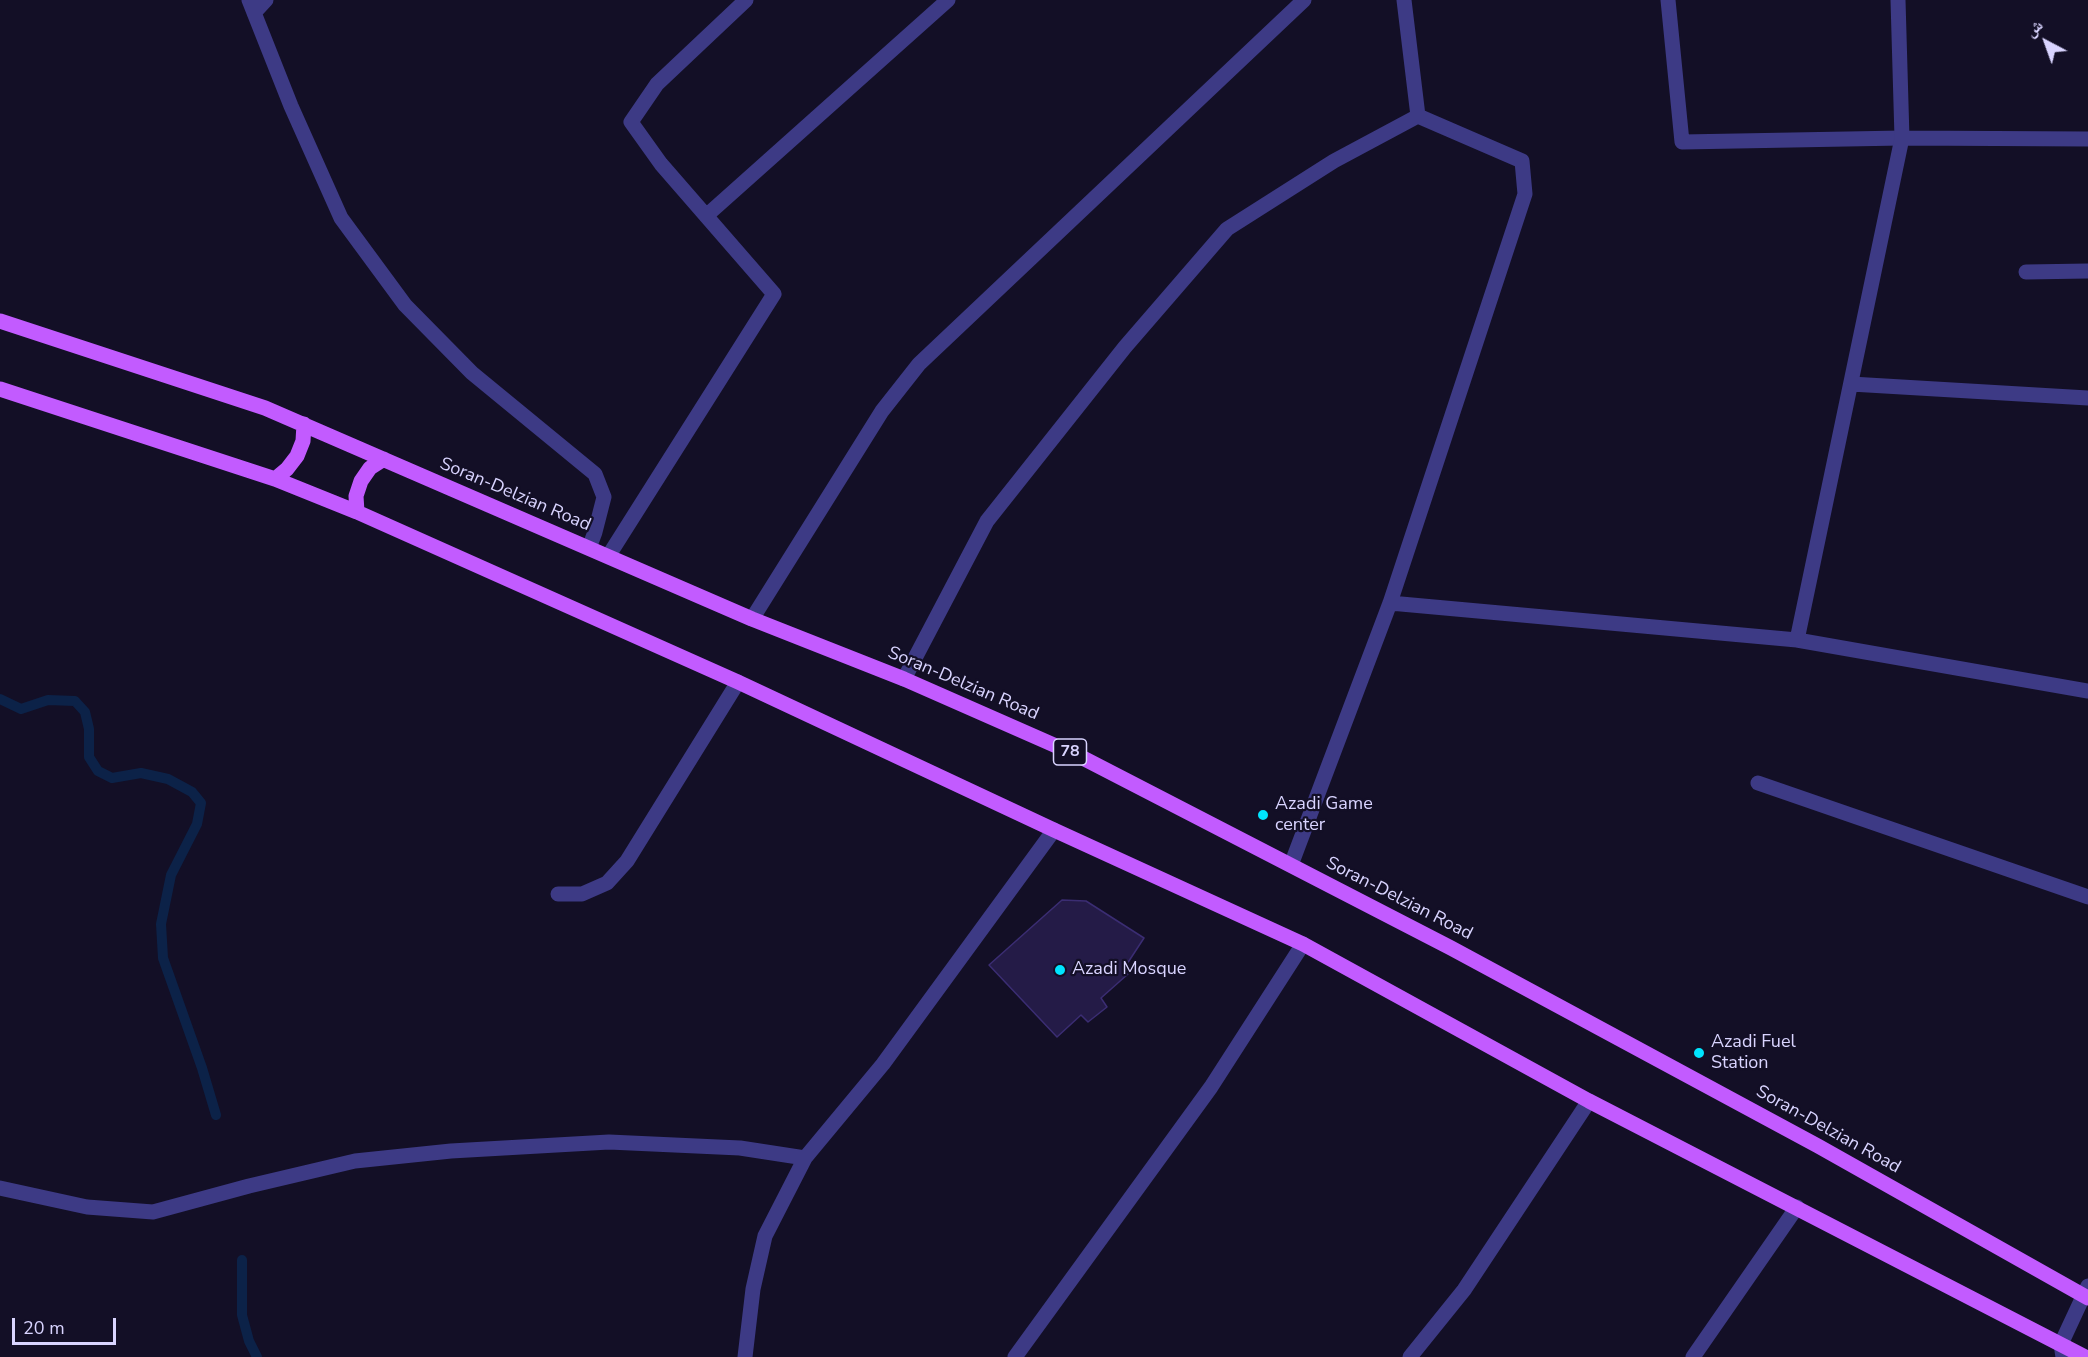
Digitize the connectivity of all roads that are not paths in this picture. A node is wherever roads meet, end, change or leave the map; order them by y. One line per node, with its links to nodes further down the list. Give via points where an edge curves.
1 (266, 0): 8 (street)
2 (746, 0): 12 (street, via 657,84 631,122)
3 (948, 0): 12 (street)
4 (1304, 0): 26 (street, via 919,364 882,411)
5 (1404, 0): 9 (street)
6 (1668, 0): 10 (street, via 1682,142)
7 (1898, 0): 10 (street)
8 (251, 6): 23 (street, via 341,218 405,304 472,373 595,474 604,497)
9 (1418, 116): 25 (street, via 1522,161 1525,194); 28 (street, via 1334,161 1227,229 1125,347 987,521)
10 (1902, 138): 11 (street); 16 (street)
11 (2088, 139)
12 (706, 216): 24 (street, via 774,294)
13 (2088, 271): 14 (street)
14 (2026, 272)
15 (0, 321): 19 (main road, Soran-Delzian Road / 78)
16 (1851, 384): 18 (street); 27 (street)
17 (0, 389): 21 (main road)
18 (2088, 398)
19 (304, 424): 20 (main road, Soran-Delzian Road / 78); 21 (main road, via 297,456)
20 (384, 459): 22 (main road, via 370,468 361,481 356,496); 23 (main road, Soran-Delzian Road / 78)
21 (274, 479): 22 (main road)
22 (357, 512): 29 (main road)
23 (589, 548): 24 (main road, Soran-Delzian Road / 78)
24 (609, 555): 26 (main road, Soran-Delzian Road / 78)
25 (1390, 603): 27 (street); 33 (street)
26 (752, 619): 28 (main road, Soran-Delzian Road / 78)
27 (1797, 640): 30 (street)
28 (904, 679): 33 (main road, Soran-Delzian Road / 78, via 1079,756)
29 (738, 682): 32 (main road); 34 (street, via 627,861 606,883 582,894)
30 (2088, 691)
31 (1758, 783): 35 (street)
32 (1054, 830): 36 (main road); 38 (street, via 884,1064)
33 (1291, 865): 41 (main road, Soran-Delzian Road / 78)
34 (558, 894)
35 (2088, 897)
36 (1304, 944): 37 (main road); 44 (street, via 1210,1087)
37 (1589, 1101): 40 (main road); 45 (street, via 1464,1290)
38 (804, 1158): 39 (street, via 740,1148 609,1142 451,1150 355,1161 153,1212 87,1207); 43 (street, via 765,1236 753,1289)
39 (0, 1188)
40 (1797, 1207): 42 (main road); 46 (street)
41 (2087, 1293): 42 (street)
42 (2062, 1351): 47 (main road)
43 (745, 1357)
44 (1015, 1357)
45 (1410, 1357)
46 (1694, 1357)
47 (2085, 1357)

